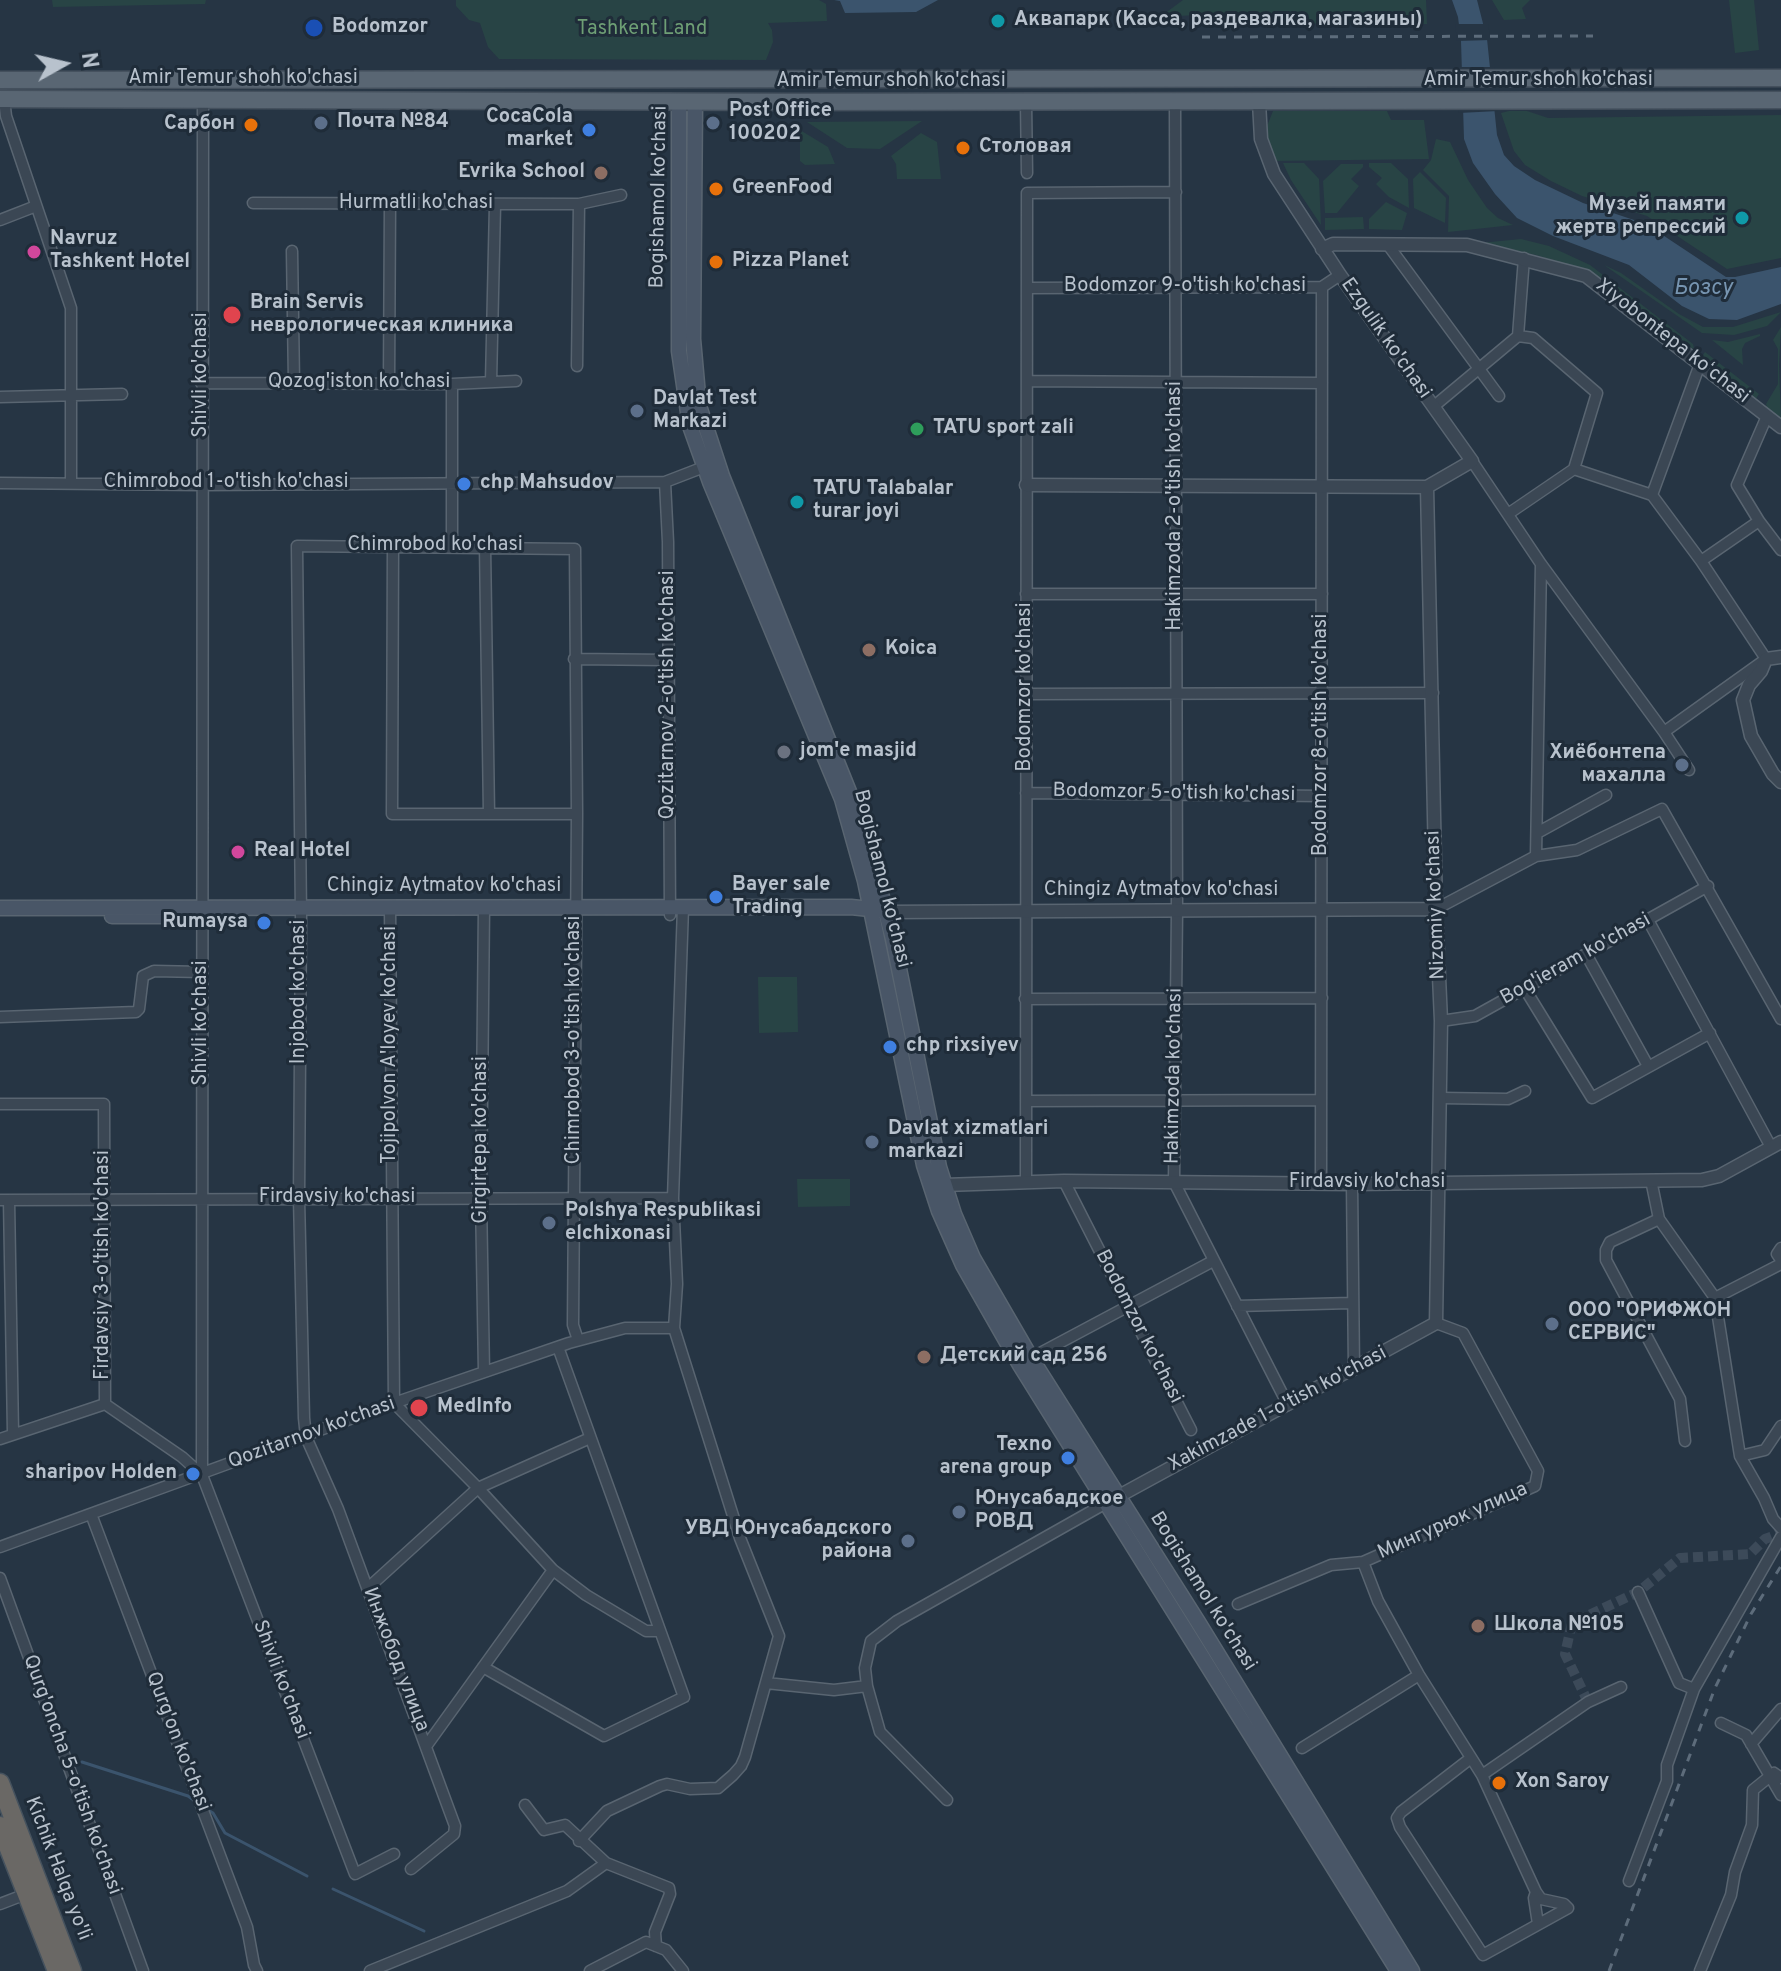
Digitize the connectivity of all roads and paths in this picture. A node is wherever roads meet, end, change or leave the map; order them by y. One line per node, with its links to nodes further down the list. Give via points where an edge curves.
1 (1781, 78): 3 (main road, Amir Temur shoh ko'chasi)
2 (688, 79): 3 (main road, Amir Temur shoh ko'chasi); 5 (main road, Amir Temur shoh ko'chasi); 11 (main road, Bogishamol ko'chasi)
3 (1056, 79): 13 (main road)
4 (0, 80): 5 (main road, Amir Temur shoh ko'chasi)
5 (148, 80): 7 (main road)
6 (2, 99): 7 (main road, Amir Temur shoh ko'chasi); 22 (street)
7 (147, 99): 8 (main road, Amir Temur shoh ko'chasi)
8 (203, 99): 11 (main road, Amir Temur shoh ko'chasi); 39 (street, Shivli ko'chasi)
9 (1781, 100): 14 (main road, Amir Temur shoh ko'chasi)
10 (1175, 101): 13 (main road, Amir Temur shoh ko'chasi); 14 (main road, Amir Temur shoh ko'chasi); 16 (street, Hakimzoda 2-o'tish ko'chasi)
11 (687, 102): 12 (main road, Amir Temur shoh ko'chasi); 53 (main road, Bogishamol ko'chasi, via 680,363 686,412); 78 (main road, Bogishamol ko'chasi, via 699,406)
12 (1026, 102): 13 (main road, Amir Temur shoh ko'chasi); 15 (street)
13 (1056, 102)
14 (1259, 102): 25 (street, Ezgulik ko'chasi, via 1269,167)
15 (1027, 173)
16 (1176, 192): 29 (street, Hakimzoda 2-o'tish ko'chasi); 31 (street, Bodomzor ko'chasi, via 1027,193)
17 (621, 195): 20 (street, Hurmatli ko'chasi)
18 (253, 203): 19 (street, Hurmatli ko'chasi)
19 (390, 204): 21 (street, Hurmatli ko'chasi); 41 (street)
20 (579, 204): 21 (street, Hurmatli ko'chasi); 34 (street)
21 (495, 205): 38 (street)
22 (36, 206): 23 (street); 48 (street, via 71,308)
23 (0, 220)
24 (1388, 245): 25 (street, Xiyobontepa koʻchasi, via 1333,244); 27 (street, Xiyobontepa koʻchasi, via 1467,245); 35 (street)
25 (1322, 249): 28 (street, Ezgulik ko'chasi)
26 (292, 251): 40 (street)
27 (1524, 258): 32 (street); 33 (street, Xiyobontepa koʻchasi, via 1586,276)
28 (1340, 275): 30 (street, Bodomzor 9-o'tish ko'chasi); 49 (street, Ezgulik ko'chasi)
29 (1176, 286): 30 (street, Bodomzor 9-o'tish ko'chasi); 31 (street, Bodomzor 9-o'tish ko'chasi); 42 (street, Hakimzoda 2-o'tish ko'chasi)
30 (1322, 287): 43 (street, Bodomzor 8-o'tish ko'chasi)
31 (1027, 288): 37 (street, Bodomzor ko'chasi)
32 (1518, 336): 35 (street); 54 (street, via 1533,338 1597,393)
33 (1700, 364): 50 (street, Xiyobontepa koʻchasi); 64 (street)
34 (577, 366)
35 (1479, 368): 46 (street); 49 (street)
36 (516, 381): 38 (street, Qozog'iston ko'chasi)
37 (1027, 381): 42 (street); 60 (street, Bodomzor ko'chasi)
38 (491, 382): 44 (street, Qozog'iston ko'chasi)
39 (201, 383): 40 (street, Qozog'iston ko'chasi); 59 (street, Shivli ko'chasi)
40 (294, 383): 41 (street, Qozog'iston ko'chasi)
41 (389, 383): 44 (street, Qozog'iston ko'chasi)
42 (1176, 383): 43 (street); 61 (street, Hakimzoda 2-o'tish ko'chasi)
43 (1322, 383): 63 (street, Bodomzor 8-o'tish ko'chasi)
44 (452, 384): 55 (street)
45 (122, 394): 48 (street)
46 (1499, 396)
47 (0, 397): 48 (street)
48 (72, 397): 58 (street)
49 (1433, 407): 52 (street, Ezgulik ko'chasi)
50 (1767, 416): 51 (street, Xiyobontepa koʻchasi); 66 (street, via 1737,485)
51 (1781, 427)
52 (1472, 461): 62 (street); 65 (street, Ezgulik ko'chasi)
53 (704, 467): 56 (street, Chimrobod 1-o'tish ko'chasi); 78 (main road, Bogishamol ko'chasi)
54 (1574, 469): 64 (street); 65 (street)
55 (452, 482): 56 (street, Chimrobod 1-o'tish ko'chasi); 59 (street, Chimrobod 1-o'tish ko'chasi); 69 (street)
56 (665, 482): 82 (street, Qozitarnov 2-o'tish ko'chasi)
57 (0, 483): 58 (street, Chimrobod 1-o'tish ko'chasi)
58 (71, 483): 59 (street, Chimrobod 1-o'tish ko'chasi)
59 (202, 485): 102 (street, Shivli ko'chasi)
60 (1026, 485): 61 (street); 75 (street, Bodomzor ko'chasi)
61 (1176, 487): 63 (street); 76 (street, Hakimzoda 2-o'tish ko'chasi)
62 (1427, 487): 63 (street); 83 (street, Nizomiy ko'chasi)
63 (1322, 488): 77 (street, Bodomzor 8-o'tish ko'chasi)
64 (1652, 495): 73 (street)
65 (1508, 514): 74 (street, Ezgulik ko'chasi)
66 (1759, 521): 72 (street); 73 (street)
67 (393, 545): 68 (street, Chimrobod ko'chasi); 69 (street, Chimrobod ko'chasi); 94 (street, via 392,814)
68 (297, 546): 103 (street, Injobod ko'chasi)
69 (452, 546): 70 (street, Chimrobod ko'chasi)
70 (485, 546): 71 (street, Chimrobod ko'chasi); 94 (street)
71 (574, 548): 80 (street, Chimrobod 3-o'tish ko'chasi)
72 (1781, 550)
73 (1701, 561): 81 (street)
74 (1541, 564): 87 (street, Ezgulik ko'chasi); 96 (street)
75 (1026, 594): 76 (street); 84 (street, Bodomzor ko'chasi)
76 (1177, 594): 77 (street); 86 (street, Hakimzoda 2-o'tish ko'chasi)
77 (1322, 594): 85 (street, Bodomzor 8-o'tish ko'chasi)
78 (784, 642): 110 (main road, Bogishamol ko'chasi, via 852,793)
79 (1781, 657): 81 (street)
80 (574, 659): 82 (street); 95 (street, Chimrobod 3-o'tish ko'chasi)
81 (1766, 659): 87 (street); 89 (street, via 1743,700 1751,736)
82 (667, 660): 106 (street, Qozitarnov 2-o'tish ko'chasi)
83 (1433, 693): 85 (street); 100 (street, Nizomiy ko'chasi)
84 (1026, 694): 86 (street); 90 (street, Bodomzor ko'chasi)
85 (1322, 694): 86 (street); 93 (street, Bodomzor 8-o'tish ko'chasi)
86 (1177, 695): 91 (street, Hakimzoda 2-o'tish ko'chasi)
87 (1664, 732): 88 (street, Ezgulik ko'chasi)
88 (1689, 770)
89 (1781, 782)
90 (1026, 793): 91 (street, Bodomzor 5-o'tish ko'chasi); 107 (street, Bodomzor ko'chasi)
91 (1177, 793): 93 (street, Bodomzor 5-o'tish ko'chasi); 108 (street, Hakimzoda 2-o'tish ko'chasi)
92 (1606, 795): 96 (street)
93 (1322, 796): 101 (street, Bodomzor 8-o'tish ko'chasi)
94 (489, 814): 95 (street)
95 (577, 814): 109 (street, Chimrobod 3-o'tish ko'chasi)
96 (1537, 833): 97 (street)
97 (1536, 856): 98 (street, via 1577,850 1662,809); 100 (street)
98 (1708, 886): 112 (street, Bog'ieram ko'chasi); 120 (street)
99 (0, 908): 102 (main road, Chingiz Aytmatov ko'chasi)
100 (1436, 909): 101 (street, Chingiz Aytmatov ko'chasi); 121 (street, Nizomiy ko'chasi)
101 (1322, 910): 108 (street, Chingiz Aytmatov ko'chasi); 117 (street, Bodomzor 8-o'tish ko'chasi)
102 (202, 911): 103 (main road, Chingiz Aytmatov ko'chasi); 111 (main road, Chingiz Aytmatov ko'chasi); 114 (street, Shivli ko'chasi)
103 (301, 911): 104 (main road, Chingiz Aytmatov ko'chasi); 139 (street, Injobod ko'chasi)
104 (390, 911): 105 (main road, Chingiz Aytmatov ko'chasi); 144 (street, Tojipolvon A'loyev ko'chasi)
105 (484, 911): 109 (main road, Chingiz Aytmatov ko'chasi); 140 (street, Girgirtepa ko'chasi)
106 (676, 911): 109 (main road, Chingiz Aytmatov ko'chasi); 110 (main road, Chingiz Aytmatov ko'chasi); 142 (street, Qozitarnov 2-o'tish ko'chasi)
107 (1026, 911): 108 (street, Chingiz Aytmatov ko'chasi); 110 (street, Chingiz Aytmatov ko'chasi); 118 (street, Bodomzor ko'chasi)
108 (1177, 911): 116 (street, Hakimzoda ko'chasi)
109 (576, 912): 141 (street, Chimrobod 3-o'tish ko'chasi)
110 (877, 912): 138 (main road, Bogishamol ko'chasi); 175 (main road, Bogishamol ko'chasi, via 924,1165 946,1228 1020,1365)
111 (0, 917)
112 (1648, 920): 113 (street, Bog'ieram ko'chasi); 122 (street)
113 (1586, 954): 115 (street, Bog'ieram ko'chasi); 123 (street)
114 (202, 972): 119 (street, via 154,971 143,976 136,1012); 143 (street, Shivli ko'chasi)
115 (1525, 989): 121 (street, Bog'ieram ko'chasi, via 1475,1016); 123 (street, via 1592,1098)
116 (1176, 998): 117 (street); 118 (street); 128 (street, Hakimzoda ko'chasi)
117 (1322, 998): 126 (street, Bodomzor 8-o'tish ko'chasi)
118 (1025, 999): 127 (street, Bodomzor ko'chasi)
119 (0, 1017)
120 (1781, 1019)
121 (1441, 1021): 125 (street, Nizomiy ko'chasi)
122 (1710, 1033): 123 (street); 130 (street)
123 (1648, 1066)
124 (1525, 1091): 125 (street, via 1508,1099)
125 (1441, 1098): 136 (street, Nizomiy ko'chasi)
126 (1321, 1100): 128 (street); 135 (street, Bodomzor 8-o'tish ko'chasi)
127 (1026, 1101): 128 (street); 133 (street, Bodomzor ko'chasi)
128 (1174, 1101): 134 (street, Hakimzoda ko'chasi)
129 (0, 1104): 146 (street, Firdavsiy 3-o'tish ko'chasi, via 104,1103)
130 (1776, 1144): 131 (street, Firdavsiy ko'chasi, via 1719,1176)
131 (1651, 1180): 136 (street, Firdavsiy ko'chasi); 147 (street)
132 (1064, 1181): 133 (street, Firdavsiy ko'chasi); 134 (street, Firdavsiy ko'chasi); 153 (street, Bodomzor ko'chasi)
133 (1026, 1182): 138 (street, Firdavsiy ko'chasi)
134 (1174, 1182): 135 (street, Firdavsiy ko'chasi); 149 (street, Hakimzoda ko'chasi)
135 (1321, 1183): 137 (street, Firdavsiy ko'chasi)
136 (1440, 1183): 137 (street, Firdavsiy ko'chasi); 155 (street, Nizomiy ko'chasi)
137 (1352, 1184): 152 (street)
138 (944, 1185): 159 (main road, Bogishamol ko'chasi, via 973,1258)
139 (299, 1198): 143 (street, Firdavsiy ko'chasi); 144 (street, Firdavsiy ko'chasi); 168 (street, Injobod ko'chasi)
140 (481, 1198): 141 (street, Firdavsiy ko'chasi); 144 (street, Firdavsiy ko'chasi); 161 (street, Girgirtepa ko'chasi)
141 (574, 1198): 142 (street, Firdavsiy ko'chasi); 157 (street, Chimrobod 3-o'tish ko'chasi, via 573,1325)
142 (673, 1198): 156 (street, Qozitarnov 2-o'tish ko'chasi)
143 (201, 1199): 146 (street, Firdavsiy ko'chasi); 173 (street, Shivli ko'chasi)
144 (392, 1199): 162 (street, Tojipolvon A'loyev ko'chasi)
145 (5, 1200): 146 (street, Firdavsiy ko'chasi); 167 (street)
146 (103, 1200): 163 (street, Firdavsiy 3-o'tish ko'chasi)
147 (1659, 1219): 151 (street); 171 (street, via 1610,1242 1606,1260 1680,1399)
148 (1781, 1248): 150 (street)
149 (1213, 1261): 153 (street); 154 (street, Hakimzoda ko'chasi)
150 (1781, 1262): 151 (street)
151 (1715, 1298): 172 (street)
152 (1351, 1303): 154 (street); 160 (street)
153 (1128, 1306): 159 (street); 166 (street, Bodomzor ko'chasi)
154 (1237, 1306): 164 (street, Hakimzoda ko'chasi)
155 (1436, 1323): 160 (street, Xakimzade 1-o'tish ko'chasi); 180 (street, Мингурюк улица, via 1463,1333 1538,1471 1535,1486)
156 (674, 1328): 157 (street, Qozitarnov ko'chasi, via 625,1328); 189 (street, Qozitarnov 2-o'tish ko'chasi, via 740,1538 779,1636)
157 (578, 1340): 158 (street, Qozitarnov ko'chasi)
158 (558, 1347): 161 (street, Qozitarnov ko'chasi); 169 (street)
159 (1031, 1358): 175 (main road, Bogishamol ko'chasi)
160 (1354, 1370): 164 (street, Xakimzade 1-o'tish ko'chasi)
161 (484, 1372): 162 (street, Qozitarnov ko'chasi)
162 (394, 1403): 168 (street, Qozitarnov ko'chasi); 174 (street)
163 (105, 1404): 167 (street); 173 (street, Firdavsiy 3-o'tish ko'chasi)
164 (1288, 1405): 175 (street, Xakimzade 1-o'tish ko'chasi)
165 (1781, 1426): 172 (street, via 1765,1450)
166 (1191, 1430)
167 (13, 1433): 170 (street)
168 (306, 1437): 173 (street, Qozitarnov ko'chasi); 183 (street, Инжобод улица)
169 (590, 1438): 174 (street); 186 (street)
170 (0, 1439)
171 (1685, 1441)
172 (1740, 1456): 177 (street)
173 (202, 1475): 176 (street, Qozitarnov ko'chasi); 209 (street, Shivli ko'chasi, via 355,1874)
174 (478, 1488): 181 (street); 183 (street)
175 (1112, 1499): 190 (street, via 897,1621 871,1641); 194 (main road, Bogishamol ko'chasi)
176 (91, 1514): 179 (street, Qozitarnov ko'chasi); 221 (street, Qurg'on ko'chasi, via 247,1927)
177 (1781, 1528)
178 (1781, 1537): 192 (street)
179 (0, 1547)
180 (1363, 1562): 185 (street, via 1331,1565); 188 (street)
181 (553, 1570): 186 (street, via 646,1631); 187 (street)
182 (0, 1578): 220 (street, Qurg'oncha 5-o'tish ko'chasi)
183 (368, 1588): 197 (street, Инжобод улица)
184 (1638, 1592): 192 (street, via 1679,1683)
185 (1238, 1604)
186 (660, 1631): 187 (street, via 684,1697 604,1736)
187 (483, 1667): 197 (street)
188 (1419, 1675): 198 (street); 199 (street)
189 (766, 1683): 190 (street, via 834,1690); 208 (street, Qozitarnov 2-o'tish ko'chasi, via 741,1766 718,1788 660,1786 607,1811)
190 (867, 1686): 205 (street, via 880,1732)
191 (1621, 1687): 200 (street, via 1588,1702)
192 (1694, 1689): 212 (street)
193 (1781, 1709): 196 (street)
194 (1249, 1718): 225 (main road, Bogishamol ko'chasi); 226 (main road, Bogishamol ko'chasi)
195 (1721, 1723): 196 (street, via 1746,1735)
196 (1751, 1744): 201 (street)
197 (427, 1745): 211 (street, Инжобод улица, via 454,1834)
198 (1302, 1748)
199 (1471, 1758): 200 (street); 216 (street, via 1401,1812 1400,1827 1483,1955)
200 (1482, 1775): 213 (street)
201 (1769, 1776): 202 (street); 204 (street); 227 (street, via 1753,1790 1752,1825)
202 (1781, 1778)
203 (0, 1783): 219 (highway, Kichik Halqa yo'li)
204 (1781, 1795)
205 (947, 1800)
206 (525, 1805): 208 (street, via 541,1829 565,1825)
207 (0, 1826): 214 (highway, Kichik Halqa yo'li)
208 (579, 1841): 210 (street)
209 (394, 1854)
210 (606, 1863): 217 (street, via 671,1891 655,1932); 222 (street, via 567,1891)
211 (411, 1869)
212 (1629, 1881)
213 (1536, 1892): 216 (street); 216 (street, via 1541,1899 1568,1908)
214 (26, 1894): 215 (street); 218 (highway, Kichik Halqa yo'li)
215 (0, 1904)
216 (1538, 1924)
217 (656, 1946): 223 (street, via 642,1943); 224 (street)
218 (57, 1971)
219 (72, 1971)
220 (143, 1971)
221 (257, 1971)
222 (370, 1971)
223 (590, 1971)
224 (683, 1971)
225 (1398, 1971)
226 (1412, 1971)
227 (1700, 1971)

